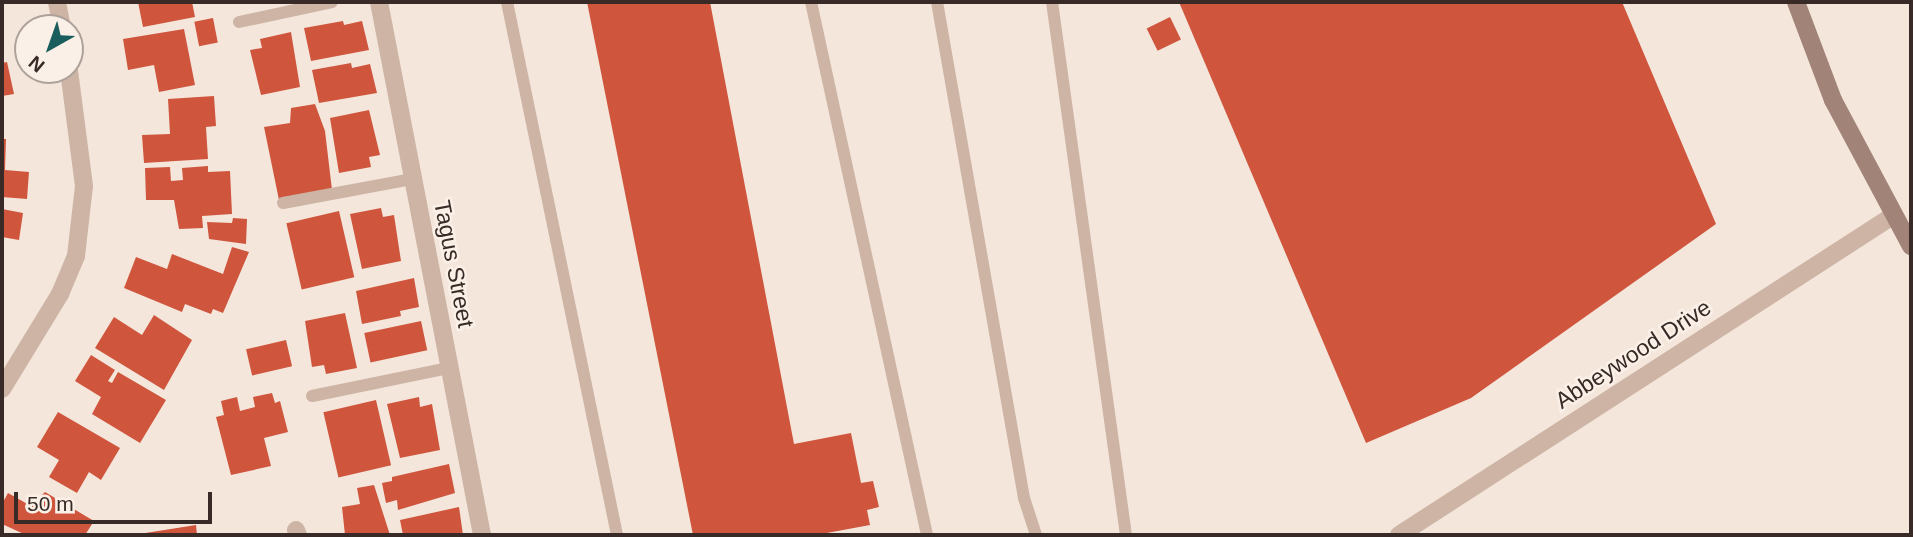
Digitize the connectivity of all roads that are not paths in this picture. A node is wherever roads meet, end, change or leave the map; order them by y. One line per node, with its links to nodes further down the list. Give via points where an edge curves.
1 (332, 2): 8 (lane)
2 (379, 2): 10 (street, Tagus Street)
3 (507, 2): 20 (lane)
4 (811, 2): 21 (lane)
5 (937, 2): 22 (lane, via 1024,498)
6 (1052, 2): 23 (lane)
7 (1796, 2): 12 (main road, via 1833,100)
8 (239, 22)
9 (71, 84): 15 (street, via 84,186 76,256 60,295)
10 (413, 179): 11 (lane); 16 (street, Tagus Street)
11 (283, 203)
12 (1894, 215): 13 (main road); 24 (street, Abbeywood Drive)
13 (1911, 246)
14 (2, 351): 15 (street)
15 (18, 362): 17 (street)
16 (449, 368): 18 (lane); 19 (street, Tagus Street)
17 (2, 389)
18 (312, 396)
19 (482, 535)
20 (617, 535)
21 (927, 535)
22 (1036, 535)
23 (1126, 535)
24 (1399, 535)

